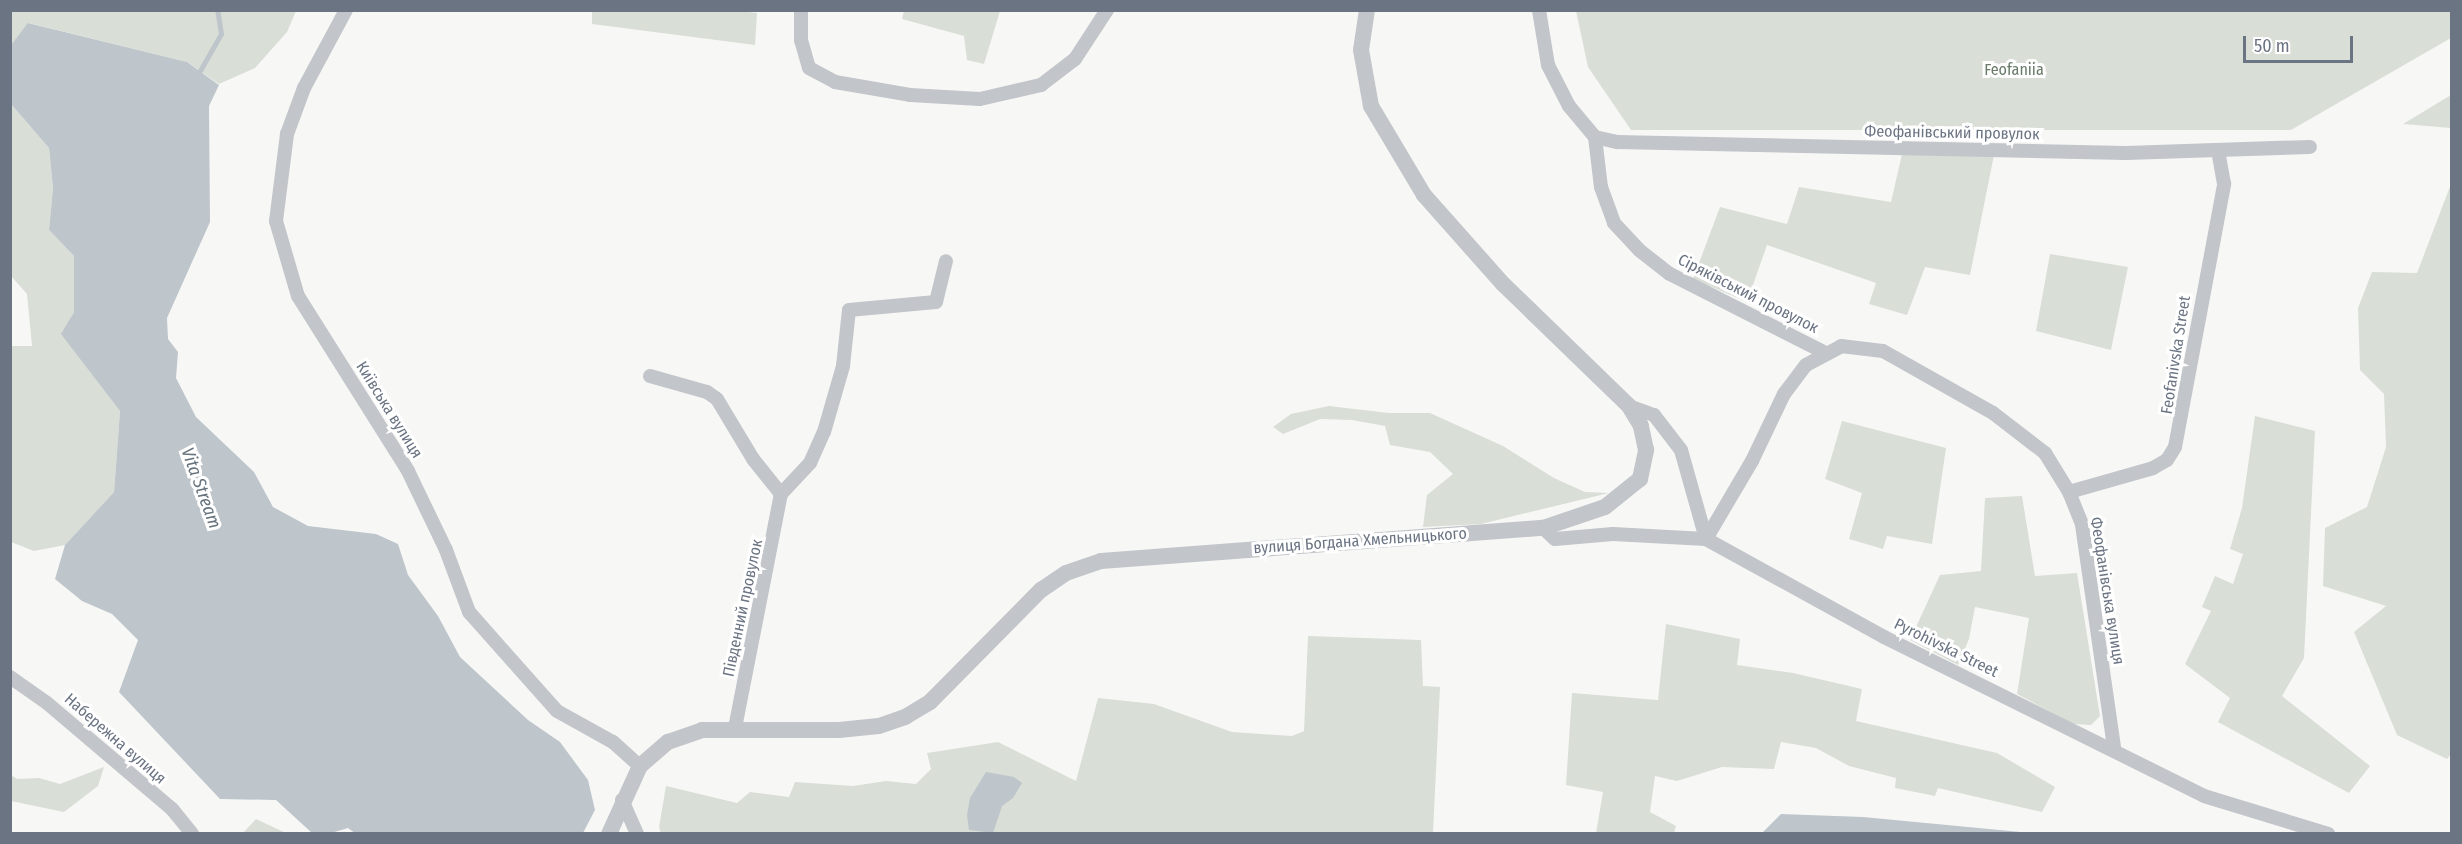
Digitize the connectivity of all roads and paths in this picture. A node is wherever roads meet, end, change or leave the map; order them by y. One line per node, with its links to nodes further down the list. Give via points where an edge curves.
1 (346, 10): 20 (street, Київська вулиця, via 304,88 287,134 276,222 298,296 408,471 446,550 469,612 557,711 613,742)
2 (801, 10): 3 (street, via 801,40 809,68 835,82 910,95 980,99 1041,84 1075,59)
3 (1107, 10)
4 (1367, 10): 12 (street, вулиця Богдана Хмельницького, via 1361,50 1371,106 1424,195 1503,285)
5 (1539, 10): 6 (street, via 1548,64 1569,106)
6 (1594, 137): 8 (street, Феофанівський провулок, via 1641,143); 10 (street, Сіряківський провулок, via 1601,187 1614,223 1639,250 1670,274)
7 (2310, 147): 8 (street, Феофанівський провулок)
8 (2218, 151): 13 (street, Feofanivska Street, via 2224,184 2175,447 2167,460 2153,468)
9 (946, 261): 14 (street, via 936,302 849,310 843,366 824,432 810,463)
10 (1826, 353): 13 (street, Феофанівська вулиця, via 1841,346 1882,351 1993,413 2045,453); 16 (street, Феофанівська вулиця, via 1806,365 1784,394 1752,461)
11 (650, 376): 14 (street, via 717,399 753,459)
12 (1629, 406): 15 (street, вулиця Богдана Хмельницького, via 1641,426 1646,450 1640,479 1605,507); 16 (street, via 1654,415 1680,450)
13 (2069, 492): 19 (street, Феофанівська вулиця, via 2082,525)
14 (782, 494): 18 (street, Південний провулок)
15 (1543, 528): 16 (street, via 1555,539 1613,534); 18 (street, вулиця Богдана Хмельницького, via 1101,561 1066,573 1041,590 930,702 905,717 879,726 839,730)
16 (1706, 538): 19 (street, Pyrohivska Street, via 1884,637)
17 (10, 677): 22 (street, Набережна вулиця, via 47,702 172,809)
18 (735, 728): 20 (street, вулиця Богдана Хмельницького, via 681,735 656,749)
19 (2114, 748): 25 (street, Pyrohivska Street, via 2204,796)
20 (640, 766): 21 (street, вулиця Богдана Хмельницького)
21 (622, 800): 23 (street, вулиця Богдана Хмельницького); 24 (street)
22 (192, 834)
23 (609, 834)
24 (637, 834)
25 (2328, 834)

